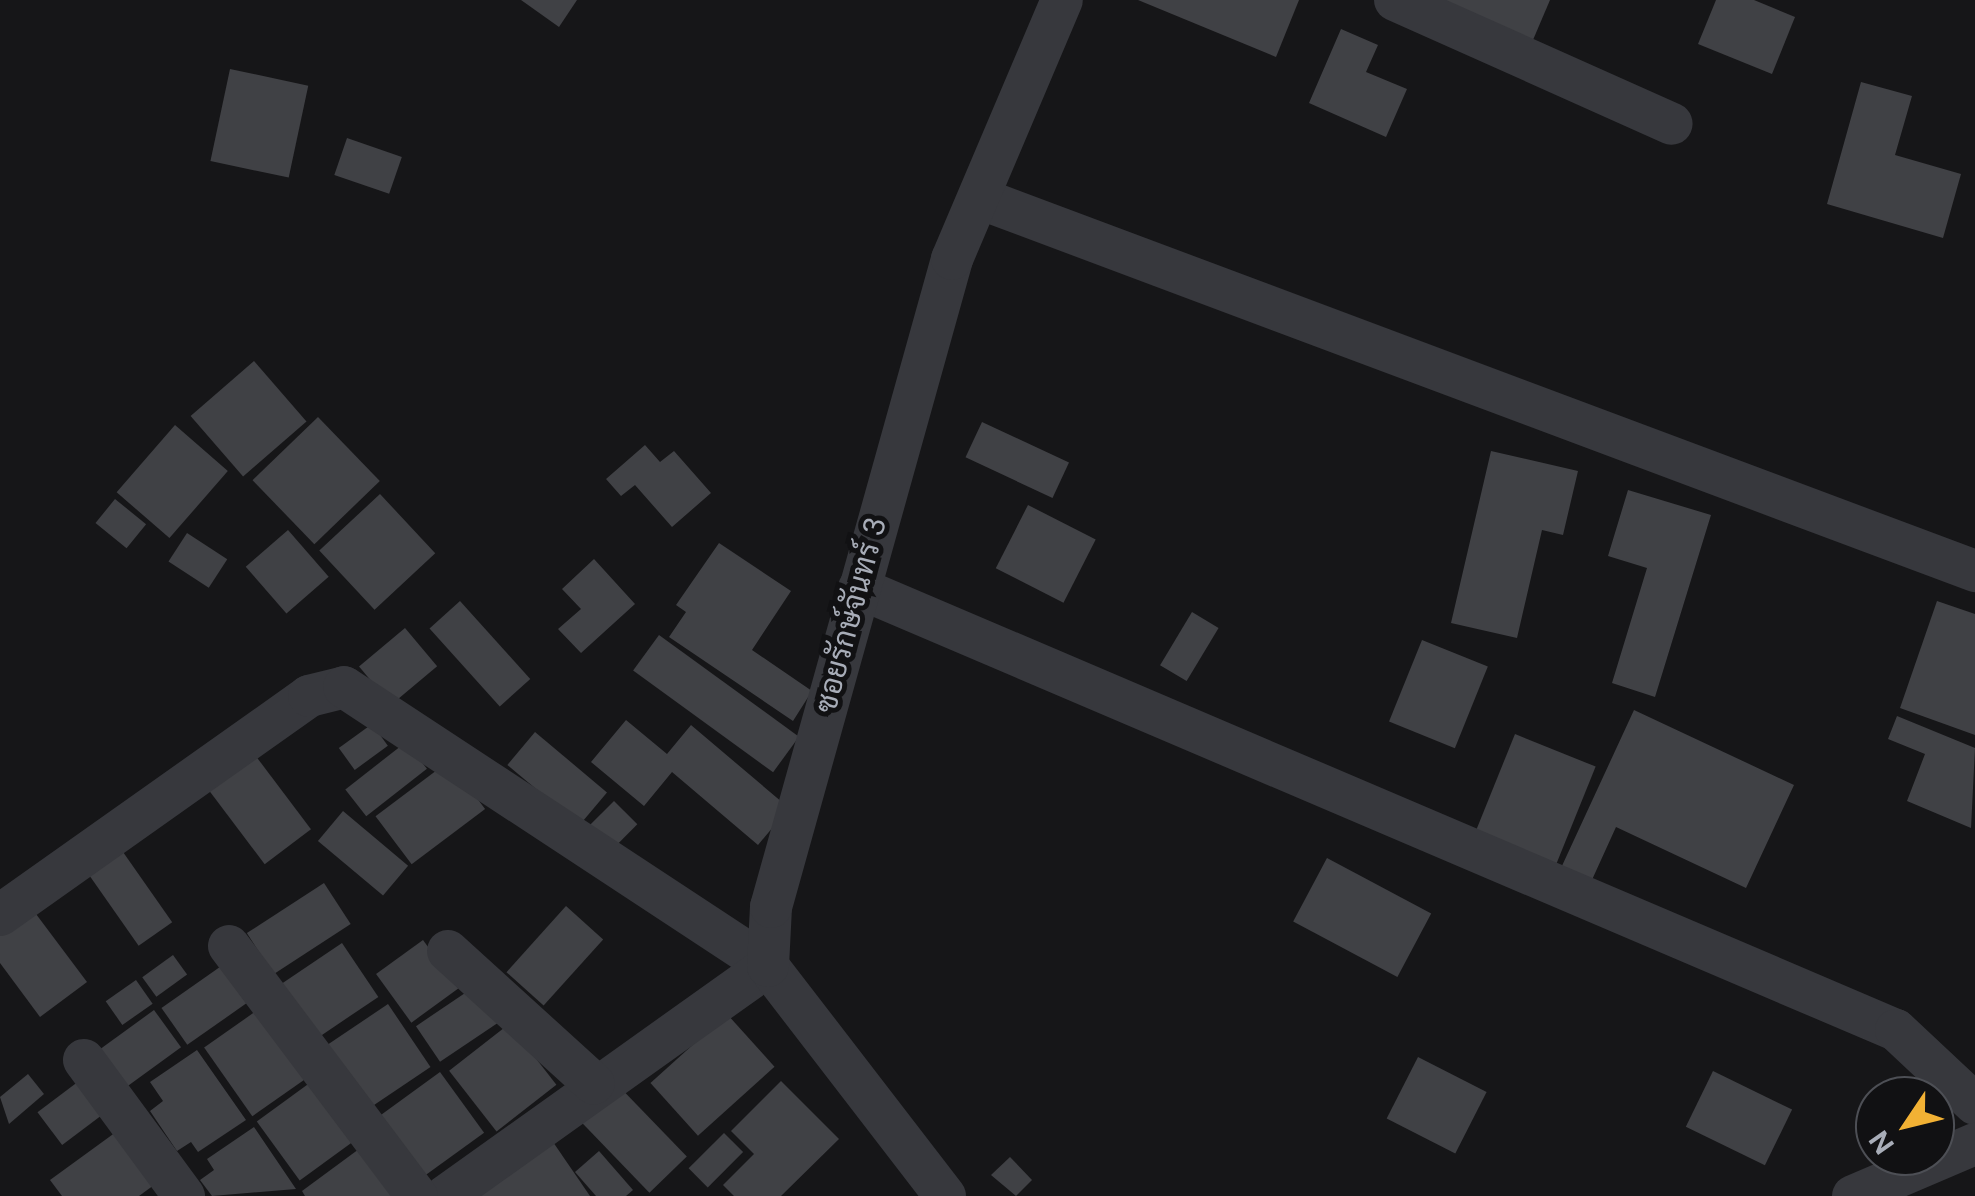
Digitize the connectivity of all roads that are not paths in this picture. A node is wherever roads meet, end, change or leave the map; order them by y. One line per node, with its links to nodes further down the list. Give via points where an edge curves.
1 (1062, 0): 4 (street, ซอยรักษ์จันทร์ 3)
2 (1395, 0): 3 (street)
3 (1672, 124)
4 (978, 198): 5 (street); 6 (street, ซอยรักษ์จันทร์ 3, via 918,372)
5 (1975, 571)
6 (858, 588): 10 (street, ซอยรักษ์จันทร์ 3, via 771,907); 13 (street, via 1896,1030)
7 (0, 915): 10 (street, via 308,696 344,688)
8 (229, 946): 16 (street)
9 (448, 950): 12 (street)
10 (768, 966): 12 (street); 18 (street)
11 (84, 1060): 15 (street)
12 (594, 1084): 17 (street)
13 (1975, 1104)
14 (1975, 1144): 19 (street)
15 (184, 1196)
16 (417, 1196)
17 (445, 1196)
18 (945, 1196)
19 (1853, 1196)

